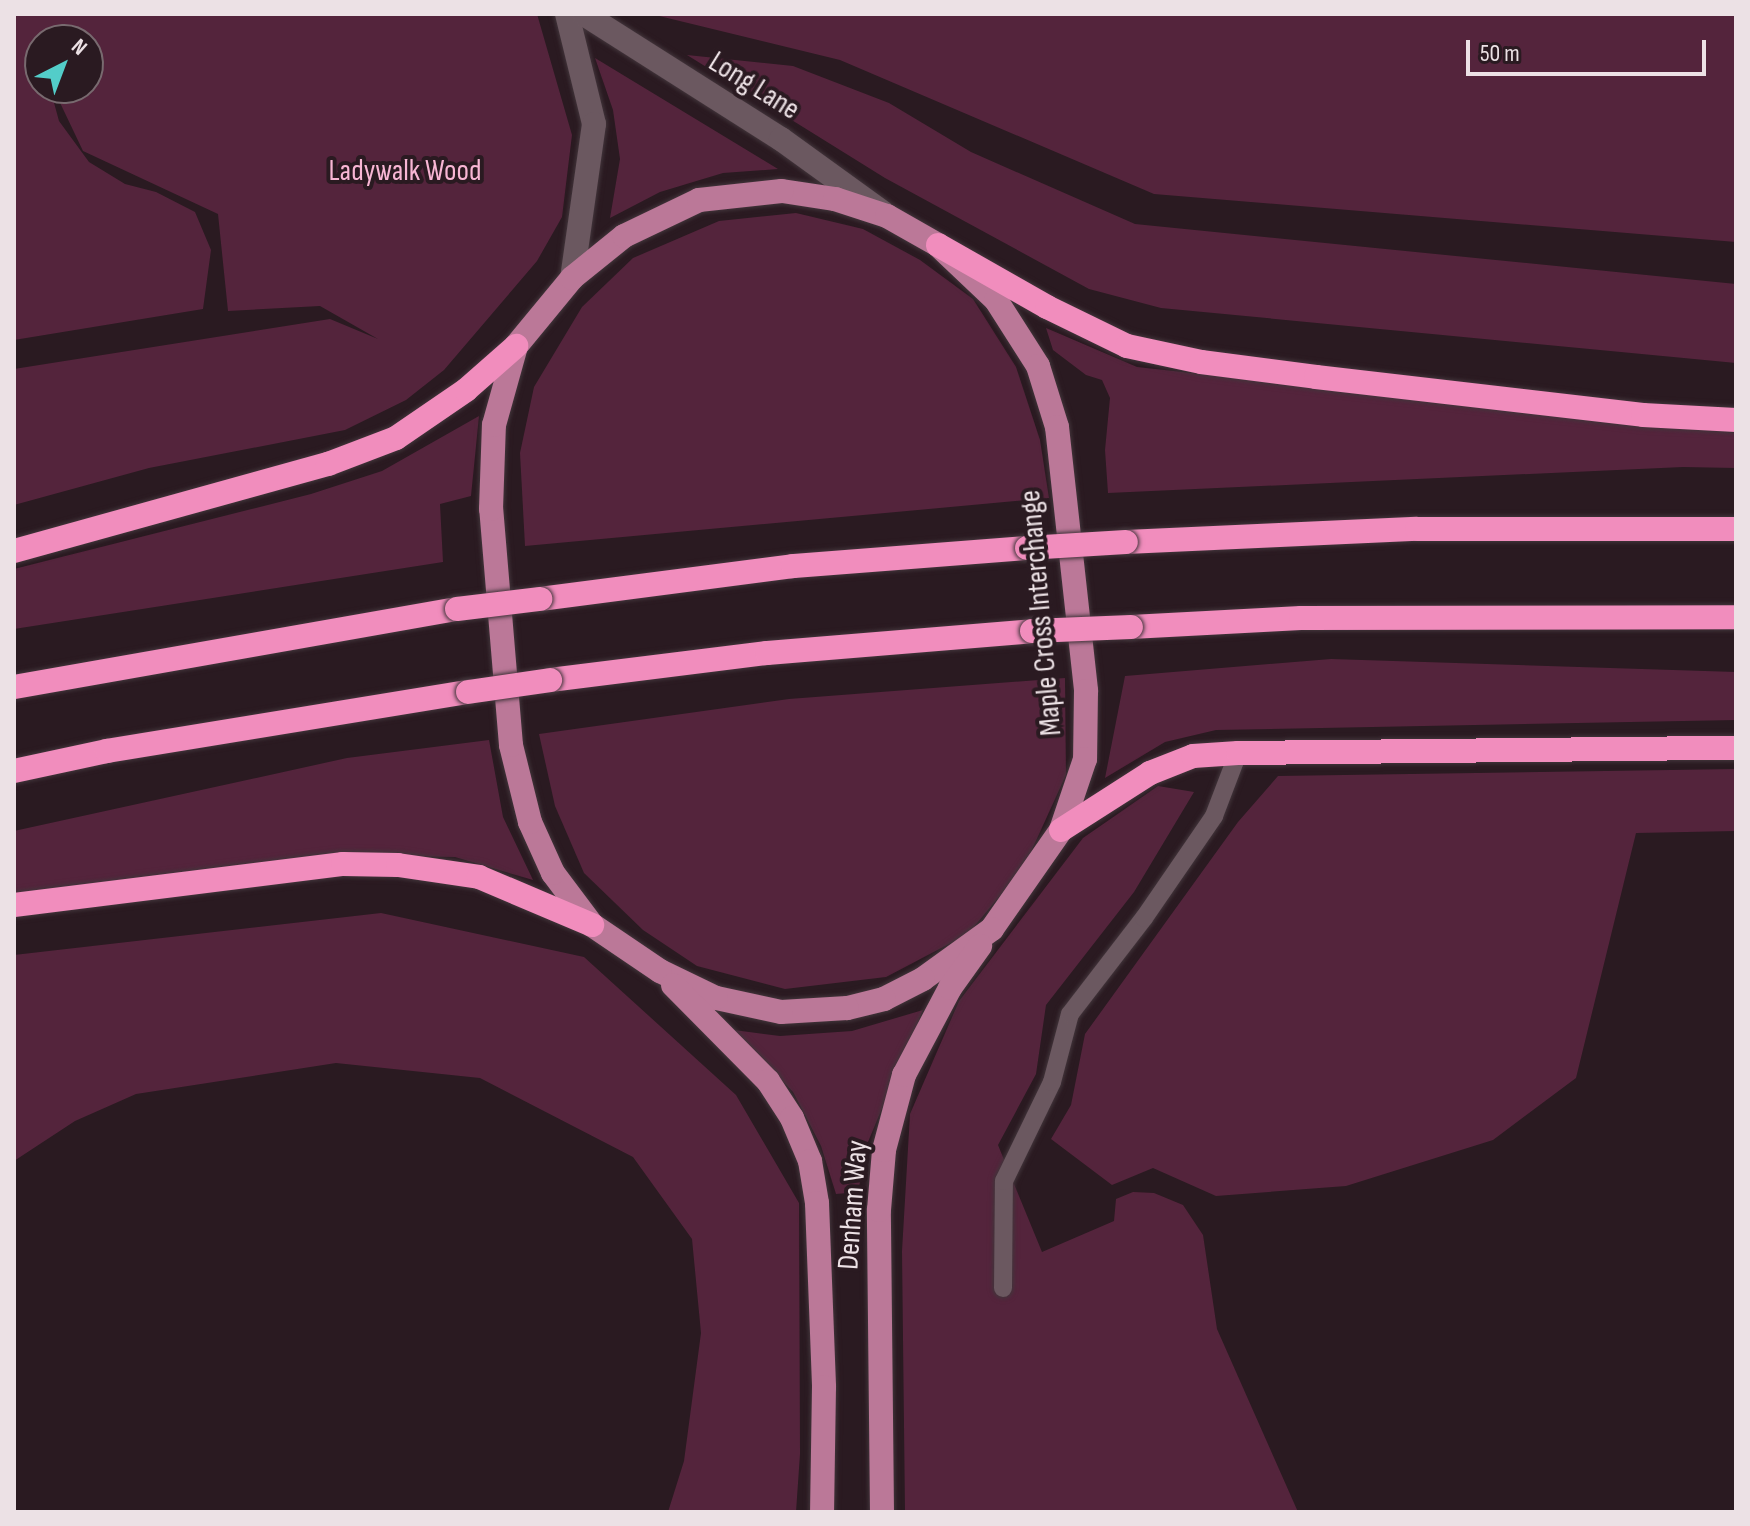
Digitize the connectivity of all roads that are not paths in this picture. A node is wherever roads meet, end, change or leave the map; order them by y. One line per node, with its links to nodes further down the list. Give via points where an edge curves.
1 (567, 14): 5 (street, via 594,124)
2 (584, 14): 3 (street, Long Lane, via 781,139)
3 (887, 216): 4 (main road, Maple Cross Interchange); 5 (main road, Maple Cross Interchange, via 835,199 782,191 699,200 624,236)
4 (938, 245): 7 (highway, via 1047,307 1142,350 1316,377 1643,415); 15 (main road, Maple Cross Interchange, via 996,300 1038,366 1057,427 1086,691 1085,759)
5 (572, 278): 6 (main road, Maple Cross Interchange)
6 (516, 346): 9 (highway, via 466,390 396,438 328,464); 17 (main road, Maple Cross Interchange, via 494,425 491,509 511,745 530,822 547,860)
7 (1736, 420)
8 (1736, 529): 11 (highway, bridge, via 1417,529 1126,542 793,566 457,609)
9 (14, 551)
10 (1736, 617): 14 (highway, bridge, via 1301,618 1032,631 767,653 468,692)
11 (14, 687)
12 (1736, 748): 13 (highway)
13 (1238, 753): 15 (highway, via 1193,756 1150,773); 20 (lane, via 1214,816 1070,1014 1052,1082 1004,1181)
14 (14, 771)
15 (1061, 830): 18 (main road, Maple Cross Interchange)
16 (14, 905): 17 (highway, via 343,864 398,865 479,877)
17 (592, 925): 19 (main road, Maple Cross Interchange)
18 (992, 929): 19 (main road, Maple Cross Interchange, via 923,979 884,999 847,1008 781,1012 716,998); 22 (main road, Denham Way, via 950,988 904,1075 884,1150 879,1210)
19 (660, 971): 21 (main road, Denham Way, via 768,1081 792,1118 810,1161 817,1203 824,1371)
20 (1003, 1288)
21 (822, 1512)
22 (882, 1512)

